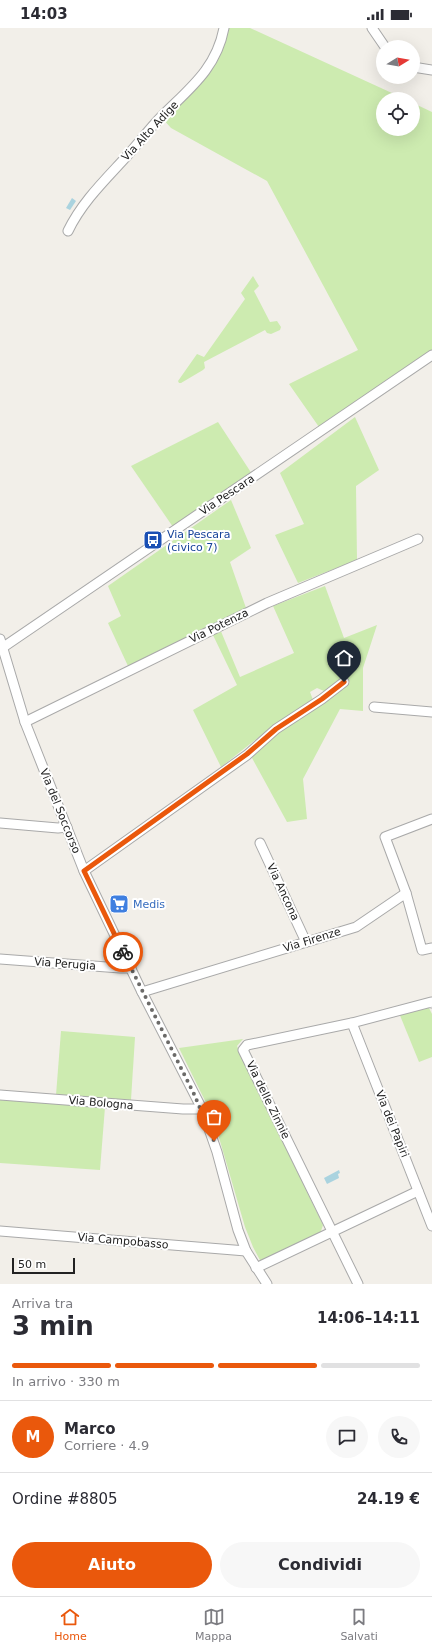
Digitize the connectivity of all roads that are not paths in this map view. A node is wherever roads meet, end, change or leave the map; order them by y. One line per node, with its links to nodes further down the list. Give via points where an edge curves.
1 (224, 28): 6 (street, Via Alto Adige, via 213,58 202,78 158,120 95,190 75,216)
2 (372, 28): 3 (street)
3 (380, 40)
4 (420, 68): 5 (street)
5 (432, 70)
6 (68, 231)
7 (432, 355): 9 (street, Via Pescara)
8 (418, 539): 13 (street, Via Potenza, via 267,603)
9 (1, 644): 13 (street, Via del Soccorso)
10 (344, 682): 18 (street)
11 (374, 707): 12 (street)
12 (432, 712)
13 (25, 722): 16 (street, Via del Soccorso)
14 (432, 819): 19 (street, via 385,838)
15 (0, 823): 16 (street, via 58,828)
16 (67, 826): 18 (street, Via del Soccorso)
17 (260, 842): 20 (street, Via Ancona)
18 (84, 871): 23 (street, Via del Soccorso)
19 (406, 893): 20 (street, Via Firenze, via 356,926); 21 (street, via 422,950)
20 (306, 942): 24 (street, Via Firenze)
21 (432, 948)
22 (0, 959): 23 (street, Via Perugia)
23 (131, 968): 24 (street, Via del Soccorso)
24 (142, 992): 28 (street, Via del Soccorso)
25 (432, 1002): 26 (street, Via delle Zinnie)
26 (352, 1023): 29 (street, Via dei Papiri); 32 (street, Via delle Zinnie, via 247,1045 243,1050)
27 (0, 1095): 28 (street, Via Bologna)
28 (202, 1109): 33 (street, Via del Soccorso)
29 (418, 1191): 30 (street, Via dei Papiri); 32 (street)
30 (432, 1226)
31 (0, 1231): 33 (street, Via Campobasso)
32 (333, 1232): 34 (street); 36 (street, Via delle Zinnie)
33 (246, 1251): 34 (street, Via del Soccorso)
34 (256, 1268): 35 (street, Via del Soccorso)
35 (267, 1284)
36 (358, 1284)

